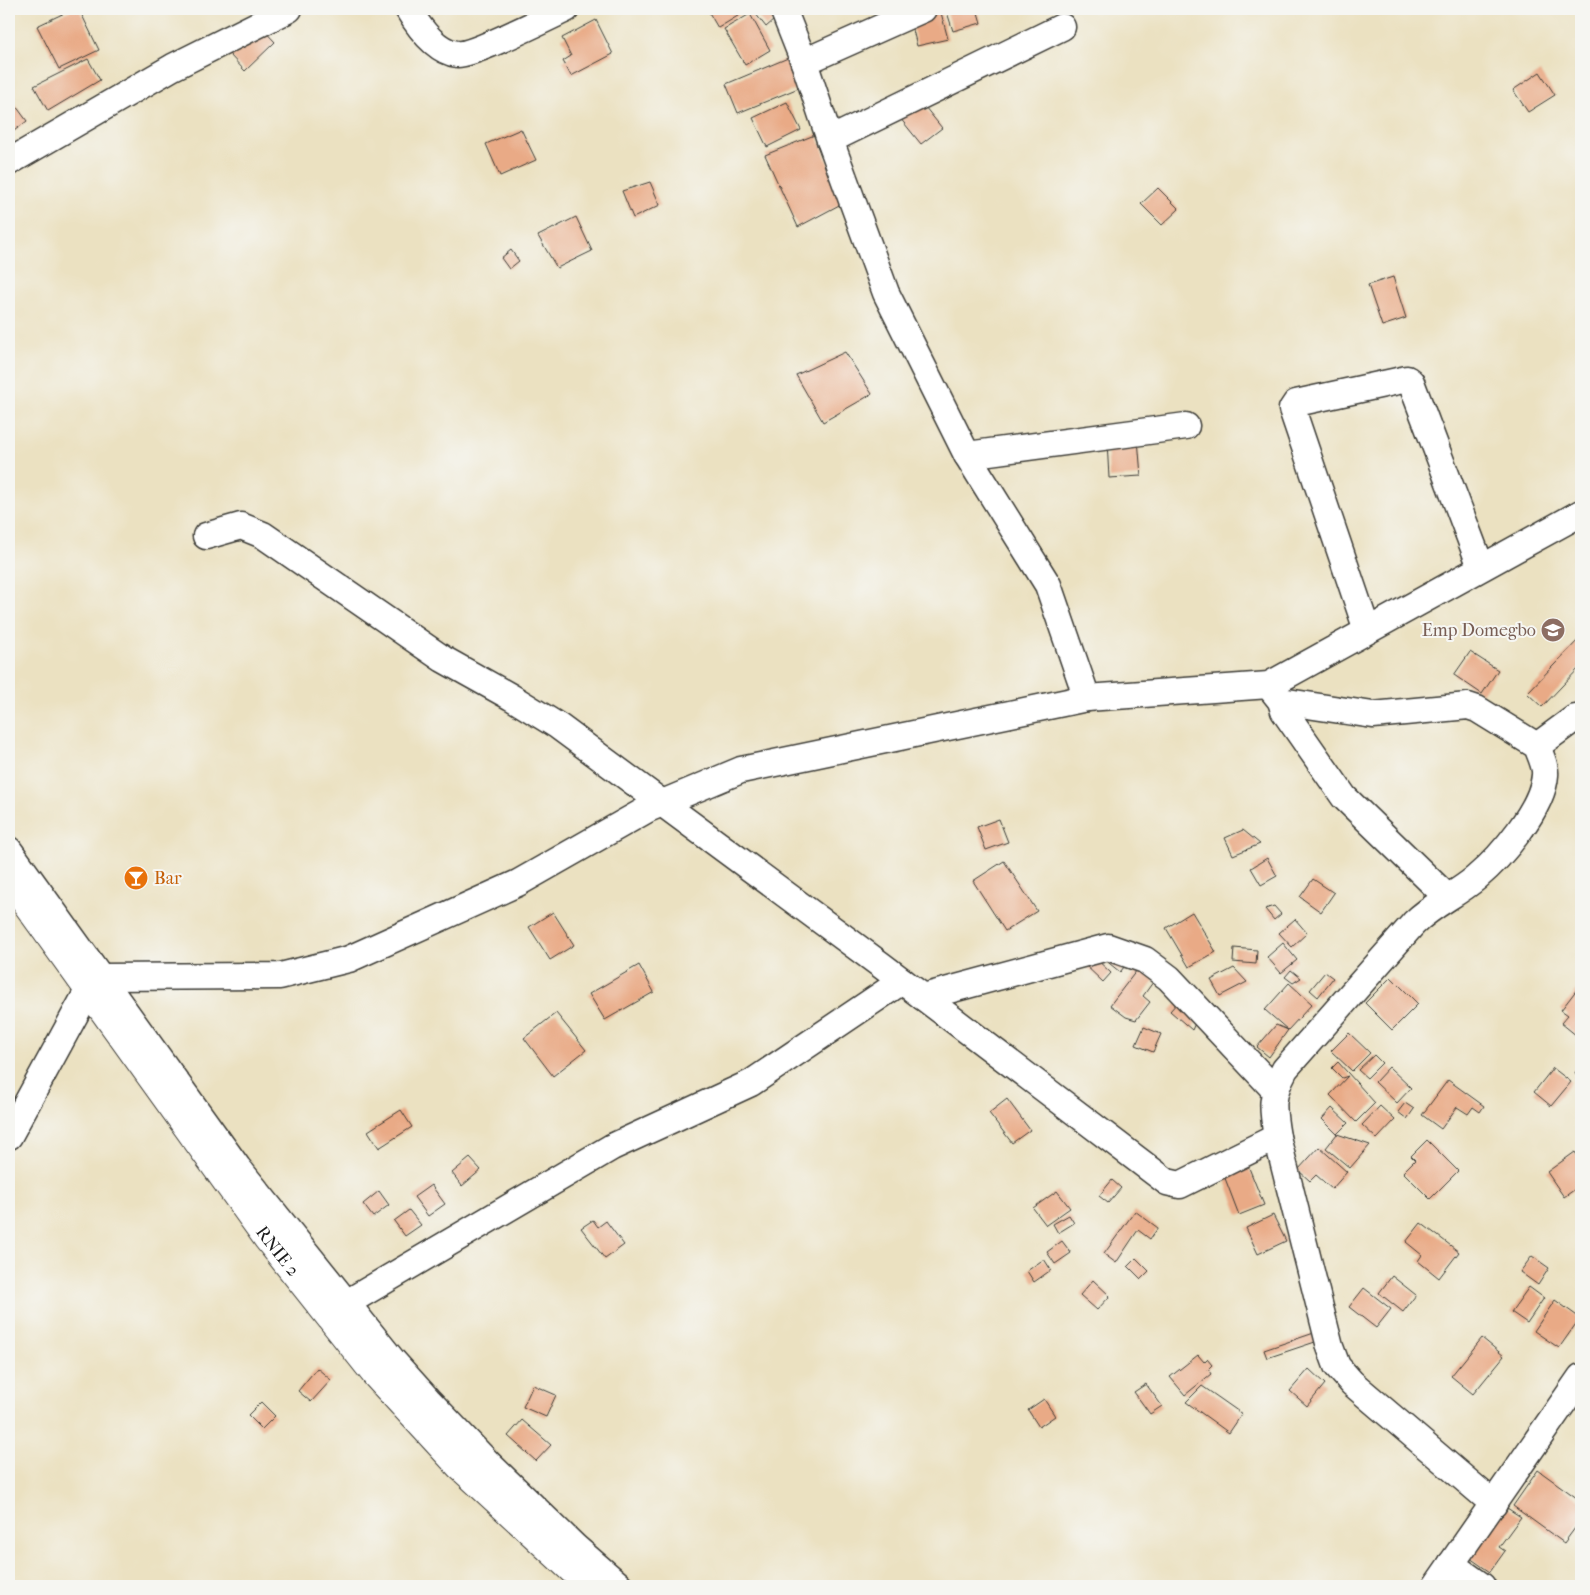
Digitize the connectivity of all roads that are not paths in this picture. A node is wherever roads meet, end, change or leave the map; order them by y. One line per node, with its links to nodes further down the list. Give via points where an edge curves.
1 (289, 9): 9 (street, via 173,66)
2 (408, 9): 3 (street, via 434,42 459,55 512,35)
3 (566, 9)
4 (783, 9): 7 (street)
5 (923, 9): 7 (street)
6 (1062, 27): 8 (street)
7 (804, 62): 8 (street)
8 (830, 140): 11 (street, via 886,293)
9 (9, 162)
10 (1186, 426): 11 (street)
11 (966, 455): 17 (street, via 1048,585)
12 (1581, 513): 14 (street)
13 (206, 536): 20 (street, via 241,526 263,535 443,659 558,726)
14 (1481, 567): 15 (street); 15 (street, via 1411,382 1407,379 1296,403 1292,409)
15 (1367, 630): 16 (street)
16 (1275, 693): 17 (street); 19 (street, via 1373,715 1468,706); 23 (street, via 1344,797)
17 (1087, 698): 20 (street, via 741,770)
18 (1581, 718): 19 (street, via 1575,718)
19 (1537, 746): 23 (street, via 1546,773 1542,793 1513,840 1476,878)
20 (661, 803): 24 (street); 25 (street, via 518,883 349,959 280,976)
21 (9, 850): 25 (street)
22 (9, 879): 25 (highway, RNIE 2 / RNIE 2)
23 (1447, 898): 27 (street, via 1429,908 1414,923 1285,1069)
24 (902, 981): 26 (street); 30 (street, via 751,1083 612,1147)
25 (95, 983): 28 (street); 30 (highway, RNIE 2 / RNIE 2, via 268,1239)
26 (924, 998): 27 (street, via 1108,947 1146,960 1169,978); 29 (street, via 1167,1182 1180,1185)
27 (1274, 1089): 29 (street, via 1272,1106)
28 (9, 1136)
29 (1277, 1137): 32 (street, via 1337,1366 1352,1383)
30 (337, 1309): 34 (highway, RNIE 2 / RNIE 2, via 377,1376 460,1466); 35 (street, via 568,1541)
31 (1581, 1377): 32 (street)
32 (1494, 1504): 33 (street)
33 (1451, 1564): 36 (street); 37 (street)
34 (590, 1586)
35 (620, 1586)
36 (1436, 1586)
37 (1482, 1586)

